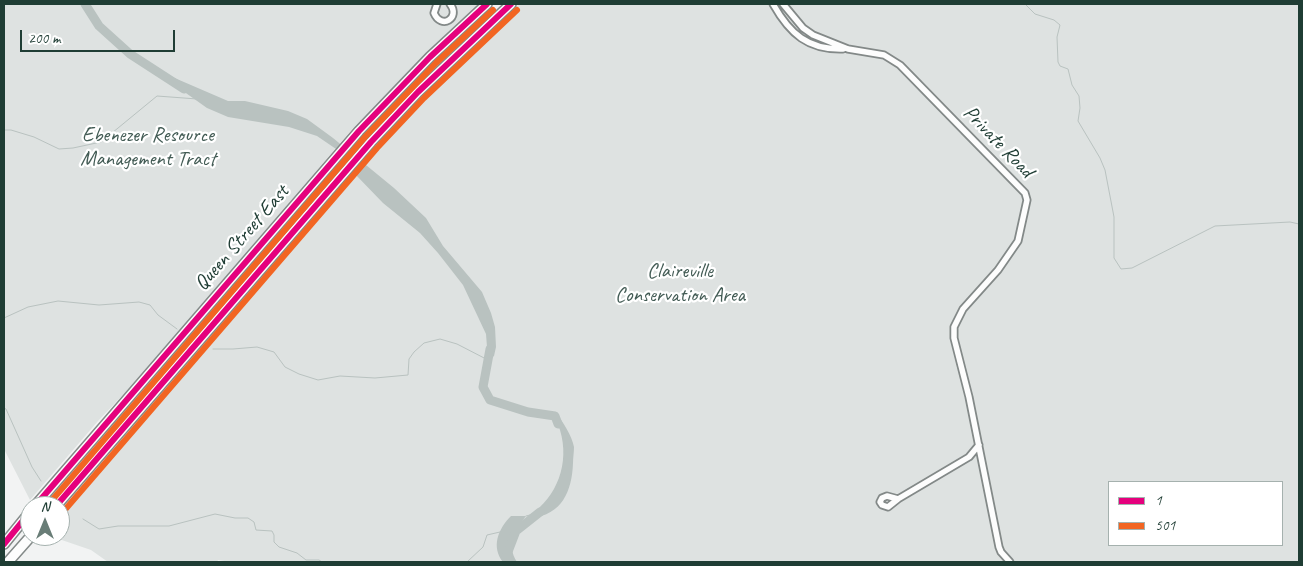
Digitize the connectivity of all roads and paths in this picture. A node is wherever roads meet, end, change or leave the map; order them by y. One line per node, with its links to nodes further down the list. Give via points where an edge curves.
1 (437, 4): 2 (street, via 434,13 443,21 453,15)
2 (450, 4)
3 (487, 4): 9 (main road, Queen Street East, via 359,131)
4 (510, 4): 10 (main road, Queen Street East, via 371,142)
5 (773, 4): 7 (street, via 788,26 803,40 828,50)
6 (783, 4): 7 (street, via 813,35)
7 (848, 49): 8 (street, Private Road, via 884,55 900,65 1025,193 1027,200 1018,242 963,309 954,327)
8 (979, 445): 11 (street, via 969,457); 16 (street, Private Road, via 999,547)
9 (44, 496)
10 (65, 496)
11 (898, 499)
12 (20, 524): 13 (main road)
13 (4, 544)
14 (22, 546): 15 (main road)
15 (8, 562)
16 (1010, 562)

